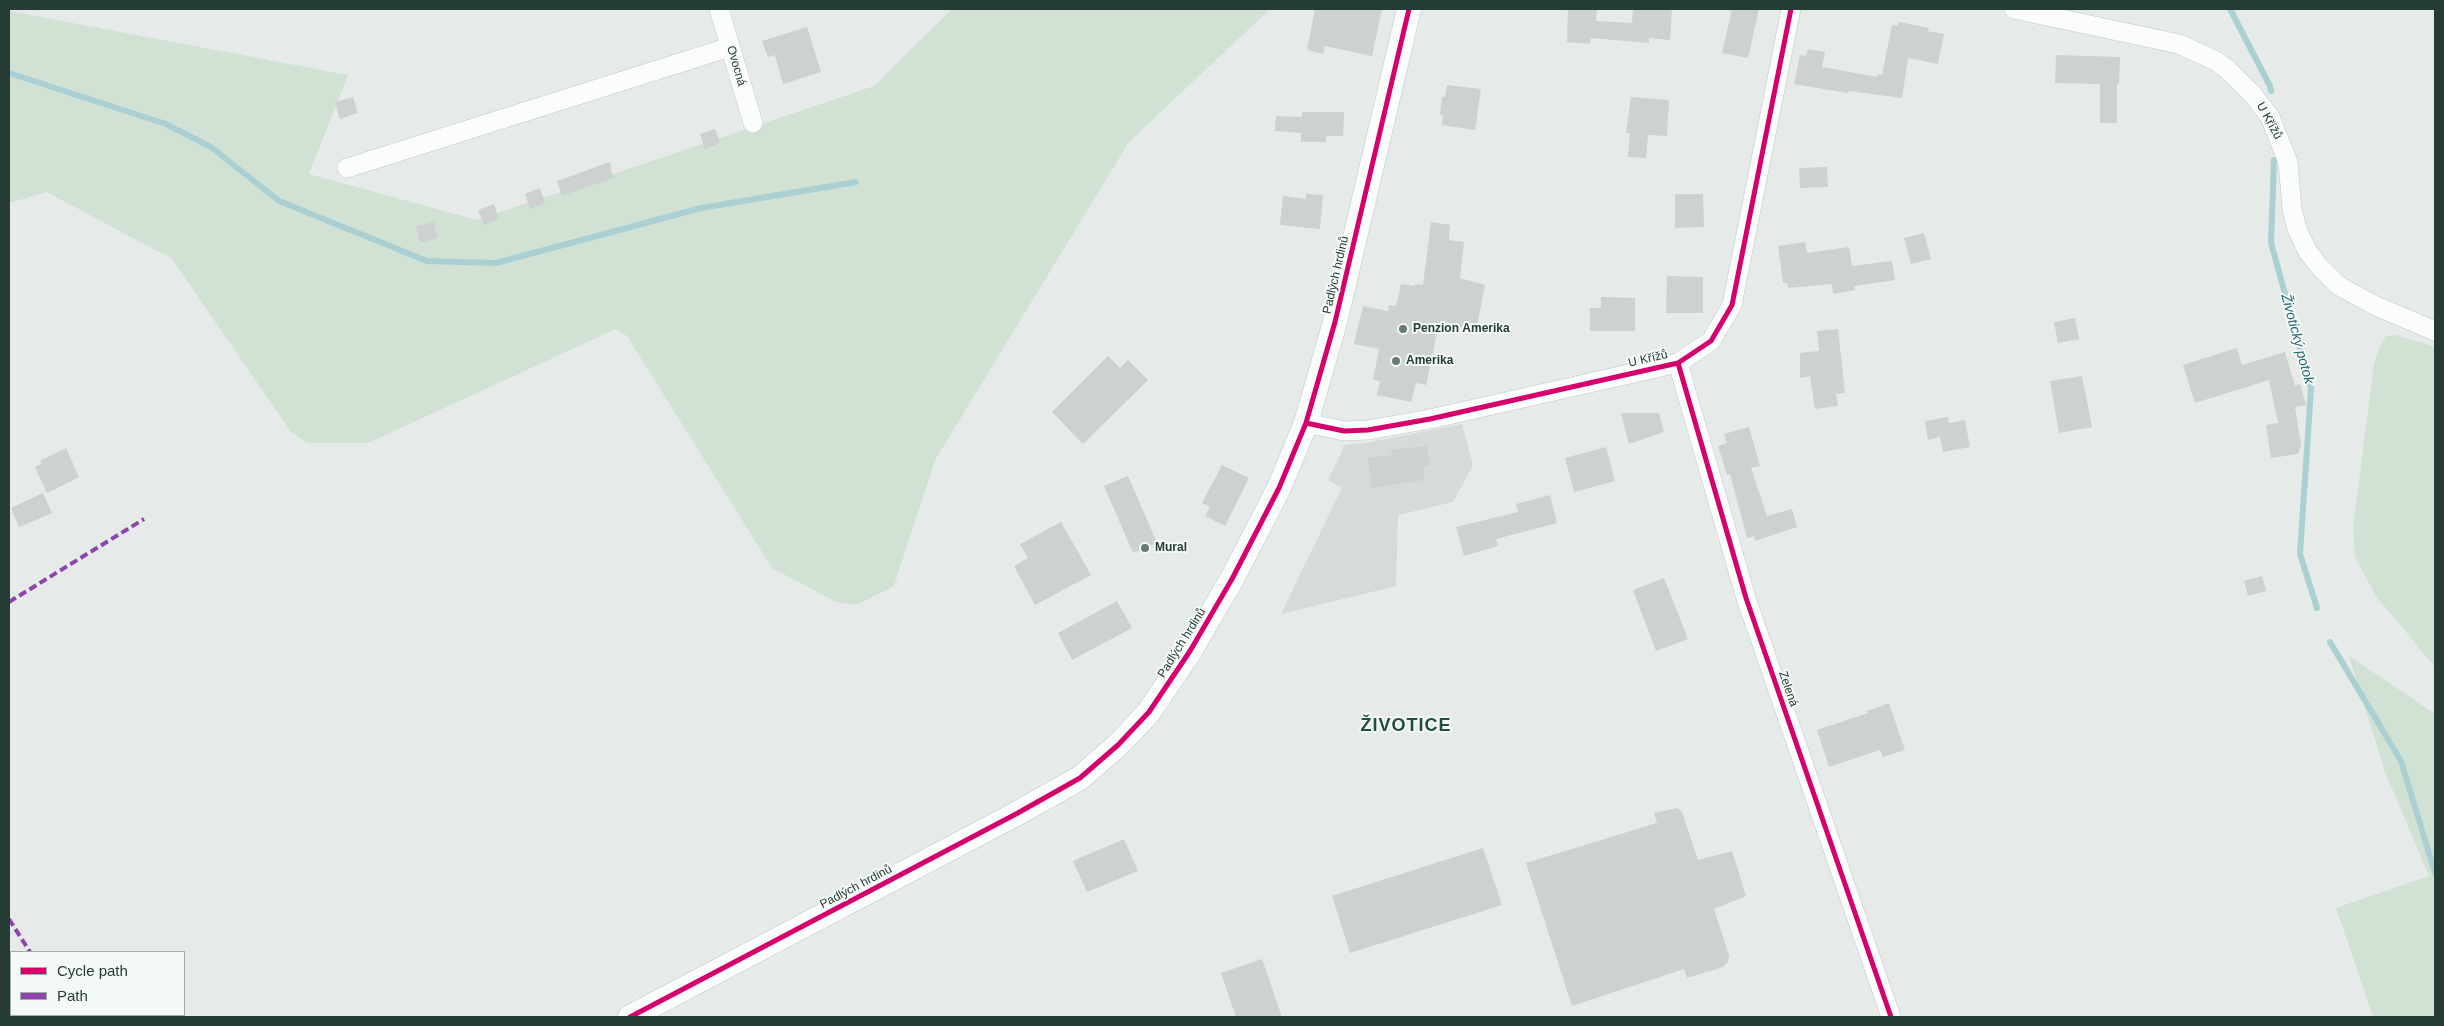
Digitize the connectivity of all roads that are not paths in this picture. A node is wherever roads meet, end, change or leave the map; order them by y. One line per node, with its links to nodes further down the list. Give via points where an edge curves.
1 (720, 9): 5 (street, Ovocná)
2 (1409, 9): 10 (street, Padlých hrdinů, via 1335,322)
3 (1791, 9): 9 (street, U Křížů, via 1732,305 1711,341)
4 (2014, 9): 8 (street, U Křížů, via 2179,44 2227,69 2253,94 2270,117 2288,162 2297,229 2319,266 2339,286)
5 (730, 47): 6 (street, Ovocná); 7 (street)
6 (753, 123)
7 (346, 168)
8 (2435, 331)
9 (1678, 363): 10 (street, U Křížů, via 1368,430 1344,431); 12 (street, Zelená, via 1746,598)
10 (1306, 423): 11 (street, Padlých hrdinů, via 1270,507 1200,634 1149,712 1080,778)
11 (630, 1017)
12 (1891, 1017)

